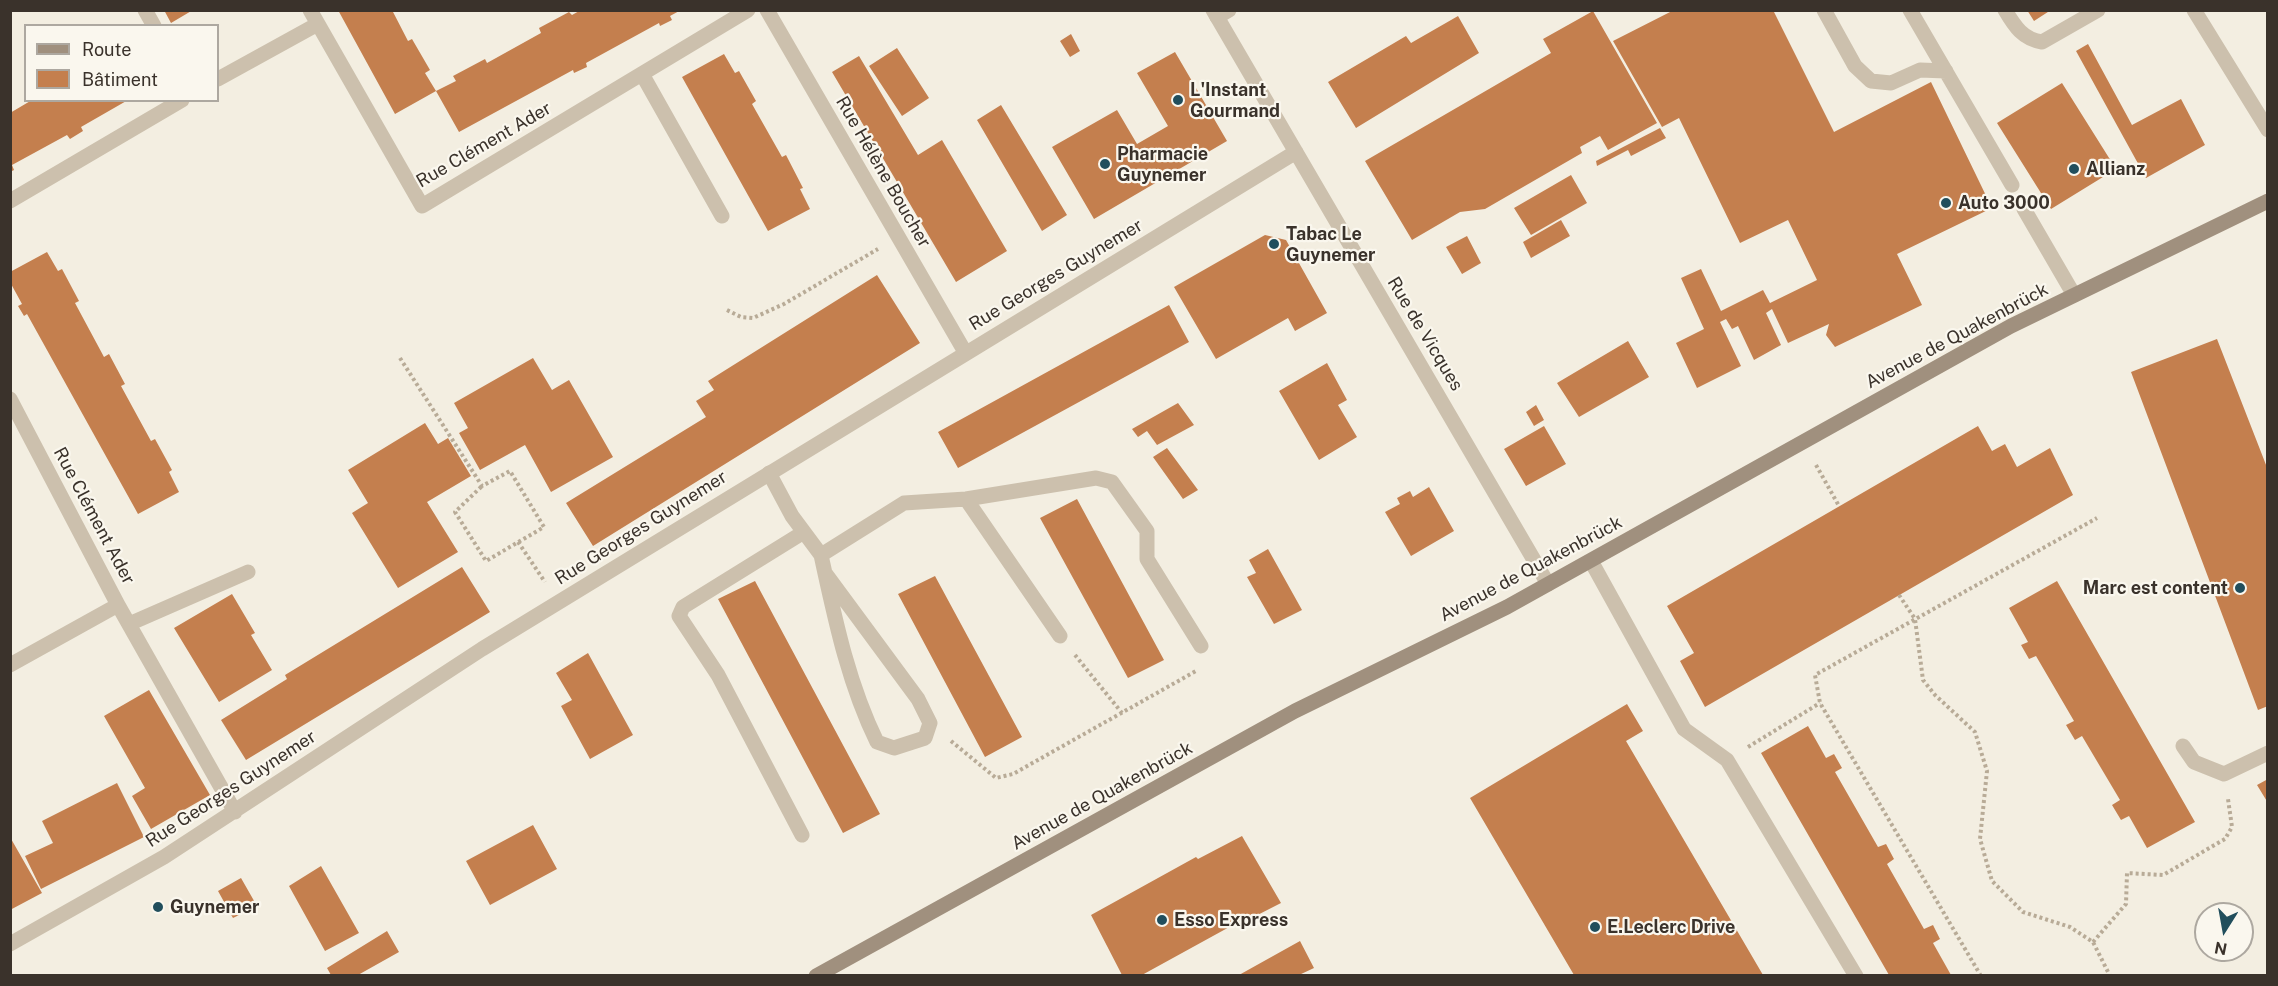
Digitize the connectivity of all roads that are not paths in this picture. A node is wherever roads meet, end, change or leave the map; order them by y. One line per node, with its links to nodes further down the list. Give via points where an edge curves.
1 (145, 10): 11 (street)
2 (310, 10): 12 (street)
3 (748, 10): 14 (street, Rue Clément Ader)
4 (767, 10): 25 (street, Rue Hélène Boucher)
5 (1824, 10): 13 (street, via 1855,66 1871,81 1891,82 1920,70)
6 (1910, 10): 13 (street)
7 (2005, 10): 8 (street, via 2017,30 2030,40 2042,42)
8 (2098, 10)
9 (2194, 10): 17 (street)
10 (1220, 13): 18 (street, Rue de Vicques)
11 (153, 24)
12 (316, 25): 14 (street, Rue Clément Ader, via 422,206); 15 (street)
13 (1946, 71): 19 (street)
14 (642, 74): 23 (street)
15 (219, 78)
16 (179, 102): 20 (street)
17 (2268, 130)
18 (1296, 152): 25 (street, Rue Georges Guynemer); 34 (street, Rue de Vicques)
19 (2012, 185)
20 (10, 201)
21 (2268, 201): 24 (main road, Avenue de Quakenbrück)
22 (2024, 209): 24 (street)
23 (722, 216)
24 (2074, 295): 31 (main road, Avenue de Quakenbrück, via 2011,326)
25 (965, 352): 27 (street, Rue Georges Guynemer)
26 (13, 409): 35 (street, Rue Clément Ader)
27 (769, 473): 29 (street); 42 (street, Rue Georges Guynemer, via 472,655)
28 (966, 499): 30 (street, via 904,503); 37 (street); 38 (street, via 1096,478 1112,482 1147,531 1147,559)
29 (804, 532): 30 (street); 43 (street, via 683,607 679,616 718,675)
30 (821, 555): 33 (street)
31 (1591, 561): 34 (main road, Avenue de Quakenbrück); 46 (street, via 1684,729 1726,760)
32 (248, 572): 36 (street)
33 (825, 573): 33 (street, via 844,655 877,742 894,748 926,738 930,723 918,699)
34 (1548, 584): 45 (main road, Avenue de Quakenbrück, via 1507,608 1295,711)
35 (118, 605): 36 (street); 39 (street, Rue Clément Ader)
36 (129, 624): 42 (street)
37 (1060, 636)
38 (1201, 646)
39 (10, 665)
40 (2183, 746): 41 (street, via 2194,762 2224,774)
41 (2268, 753)
42 (235, 812): 44 (street, Rue Georges Guynemer)
43 (802, 835)
44 (10, 944)
45 (825, 973)
46 (1856, 975)

